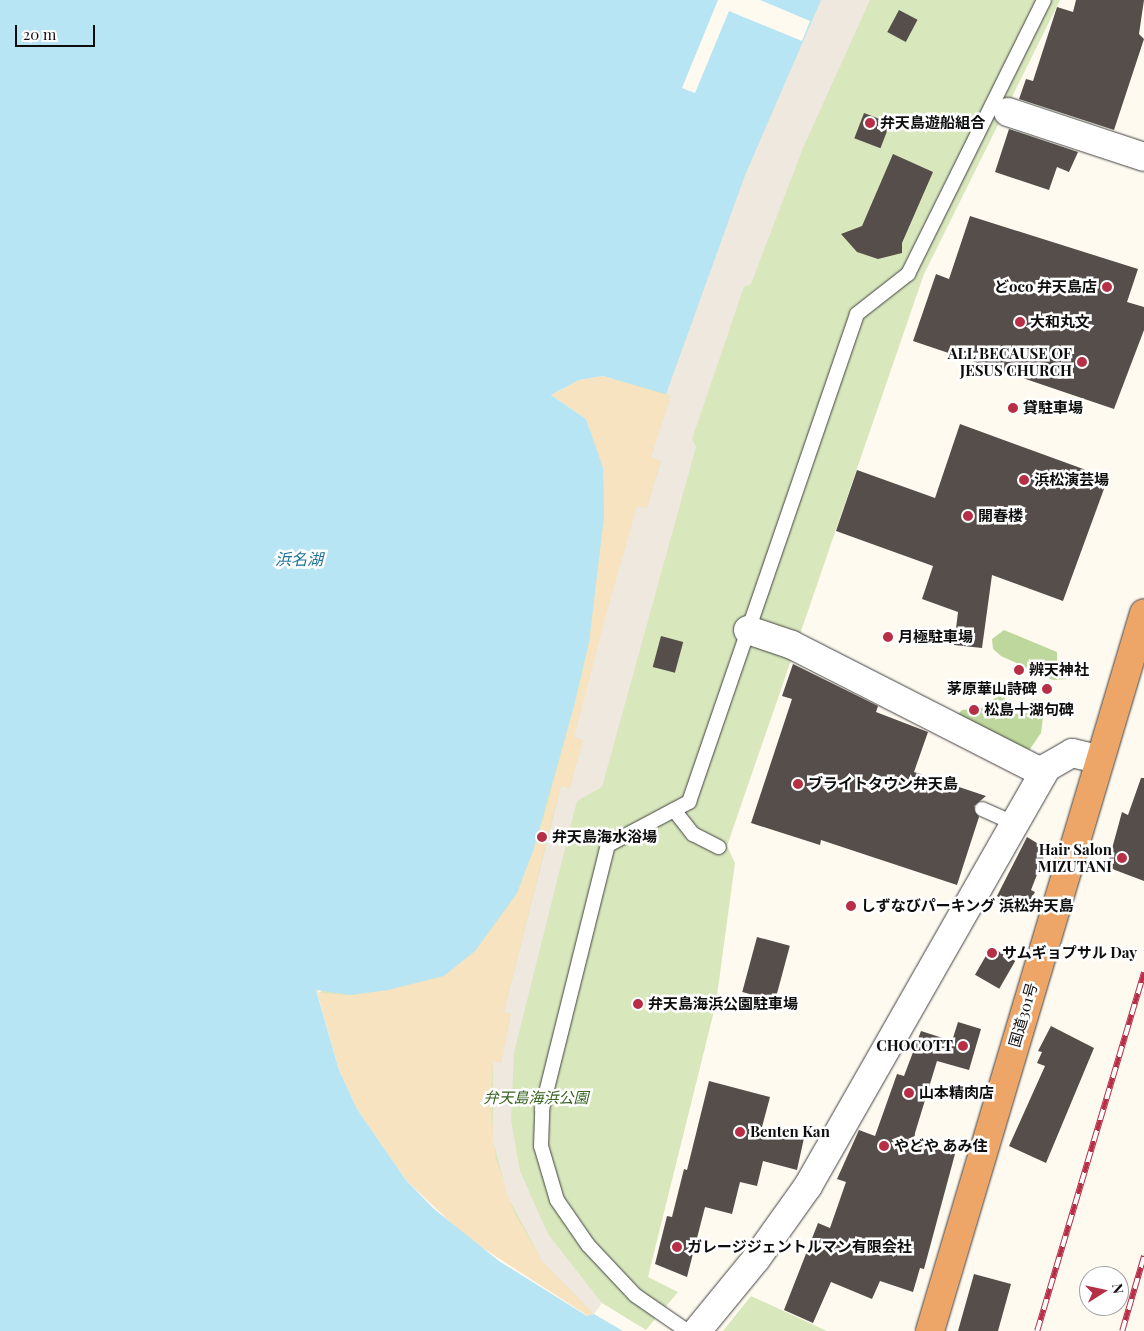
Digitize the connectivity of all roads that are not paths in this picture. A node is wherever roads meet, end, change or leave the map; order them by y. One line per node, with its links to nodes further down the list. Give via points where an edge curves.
1 (1044, 0): 5 (lane, via 908,274 857,314)
2 (1008, 112): 3 (street)
3 (1144, 157)
4 (1144, 613): 6 (highway, 国道301号)
5 (748, 630): 7 (street, via 792,645); 9 (lane, via 689,802)
6 (1099, 759): 7 (street, via 1082,754 1062,756); 14 (highway, 国道301号)
7 (1043, 773): 10 (street)
8 (982, 809): 10 (lane)
9 (674, 810): 11 (lane, via 689,830); 12 (lane, via 608,845 542,1108 541,1146 557,1200 588,1244 635,1295)
10 (1014, 824): 13 (street, via 808,1186 756,1259)
11 (718, 847)
12 (687, 1331)
13 (697, 1331)
14 (930, 1331)

